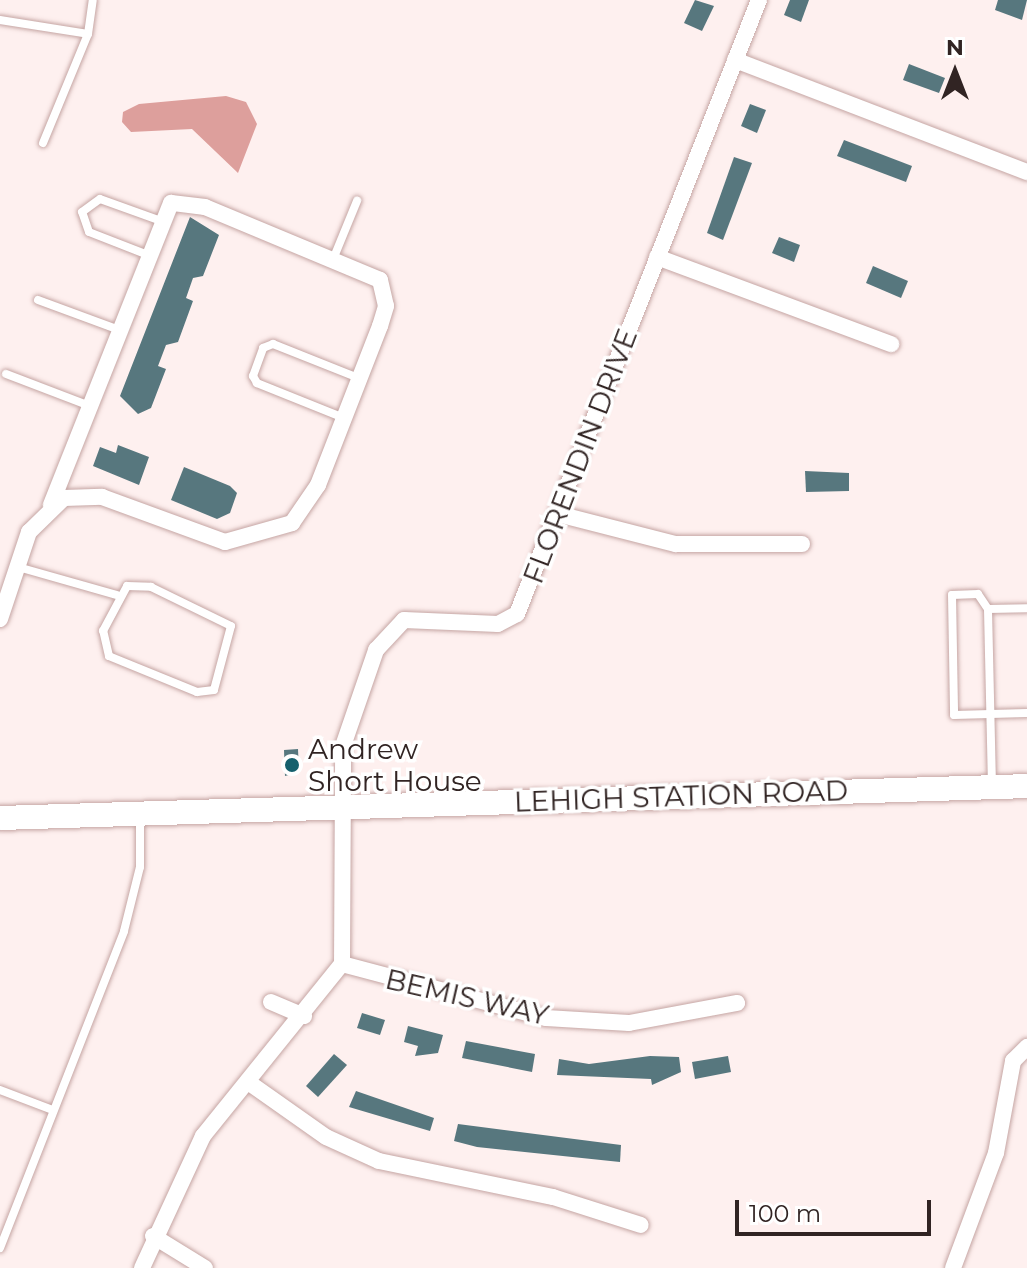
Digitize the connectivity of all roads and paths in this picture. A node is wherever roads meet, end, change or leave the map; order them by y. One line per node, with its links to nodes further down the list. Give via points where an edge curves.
1 (93, 0): 4 (lane)
2 (759, 0): 5 (street, FLORENDIN DRIVE)
3 (0, 20): 4 (lane)
4 (88, 34): 6 (lane)
5 (735, 60): 7 (street); 12 (street, FLORENDIN DRIVE)
6 (43, 143)
7 (1027, 172)
8 (357, 201): 11 (lane)
9 (161, 221): 10 (street); 10 (lane, via 100,199 82,212 89,232); 11 (street, via 181,199)
10 (148, 255): 14 (street)
11 (334, 257): 17 (street, via 375,274 385,296)
12 (657, 257): 15 (street); 21 (street, FLORENDIN DRIVE)
13 (38, 300): 14 (lane)
14 (119, 330): 18 (street)
15 (891, 344)
16 (6, 374): 18 (lane)
17 (361, 379): 19 (street); 19 (lane, via 273,344 263,348 257,383)
18 (90, 406): 20 (street)
19 (345, 418): 20 (street, via 302,513 254,539 225,542 102,497)
20 (51, 505): 23 (street, via 29,532)
21 (558, 514): 22 (street, via 676,544); 32 (street, FLORENDIN DRIVE, via 510,620 483,625 414,619 385,634 343,746)
22 (802, 544)
23 (11, 571): 24 (lane); 27 (street)
24 (117, 595): 24 (lane, via 142,585 224,619 234,637 214,690 197,692 109,656 103,631)
25 (1027, 608): 26 (lane)
26 (988, 609): 29 (lane); 29 (lane, via 978,594 952,595 954,715)
27 (0, 619)
28 (1027, 713): 29 (lane)
29 (990, 714): 31 (lane)
30 (1027, 786): 31 (main road, LEHIGH STATION ROAD)
31 (992, 787): 32 (main road, LEHIGH STATION ROAD)
32 (342, 807): 33 (main road, LEHIGH STATION ROAD); 35 (street)
33 (140, 813): 34 (main road, LEHIGH STATION ROAD); 42 (lane, via 140,867 124,931)
34 (0, 818)
35 (342, 964): 37 (street, BEMIS WAY, via 546,1018 629,1023); 38 (street)
36 (271, 1002): 38 (street)
37 (737, 1003)
38 (304, 1016): 40 (street)
39 (1027, 1047): 48 (street, via 1013,1061 996,1153)
40 (248, 1082): 43 (street, via 326,1137 379,1161 553,1197); 44 (street, via 190,1156)
41 (0, 1090): 42 (lane)
42 (53, 1110): 45 (lane)
43 (641, 1225)
44 (153, 1236): 46 (street); 47 (street)
45 (0, 1248)
46 (142, 1268)
47 (205, 1268)
48 (953, 1268)

